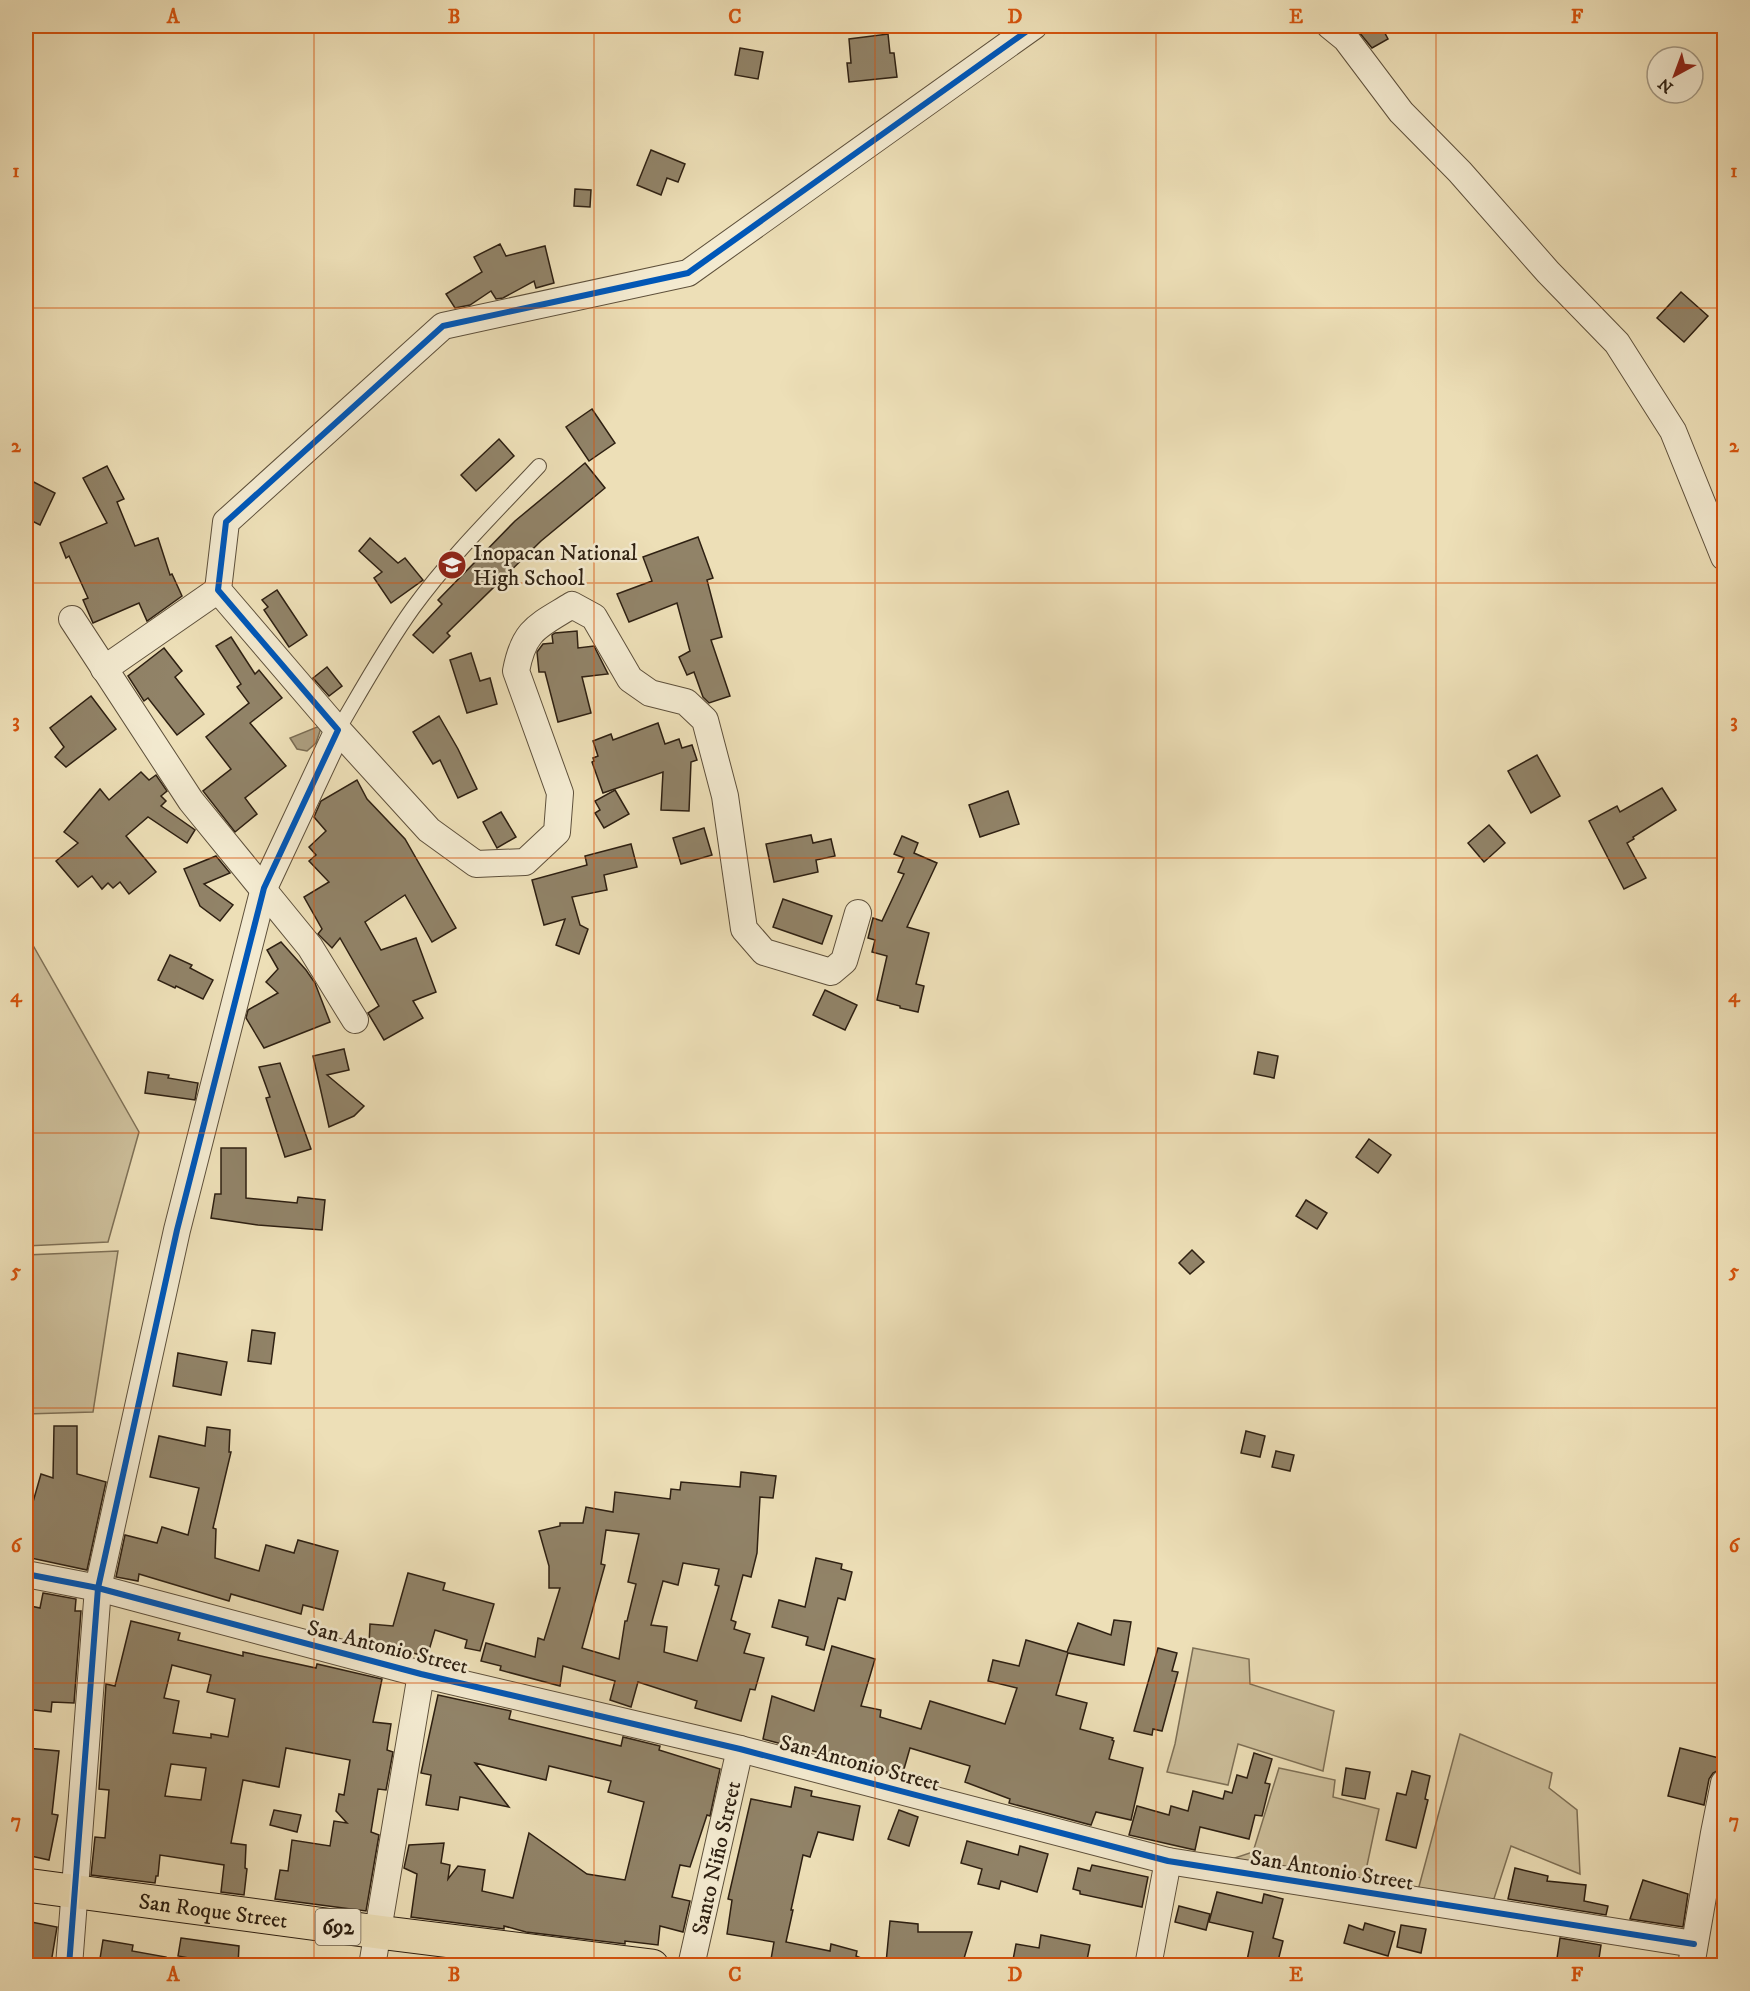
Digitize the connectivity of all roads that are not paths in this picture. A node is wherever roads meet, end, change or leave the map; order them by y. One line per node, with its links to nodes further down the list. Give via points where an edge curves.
1 (1034, 26): 5 (street, via 688,273 443,326 226,522)
2 (1330, 26): 4 (street, via 1346,39 1401,112 1617,343 1673,431)
3 (539, 466): 8 (lane, via 472,537 414,608)
4 (1725, 557)
5 (218, 590): 7 (street); 8 (street)
6 (72, 620): 7 (street)
7 (104, 669): 9 (street, via 191,801)
8 (338, 730): 9 (street); 10 (street, via 429,830 476,864 525,862 557,832 560,793 516,671 520,650 532,630 572,605 594,617 630,680 650,693 686,702 705,720 725,796 744,929 764,952 831,972 844,961)
9 (264, 888): 11 (street, via 310,946); 13 (street, via 177,1230)
10 (858, 913)
11 (355, 1020)
12 (26, 1574): 13 (street, San Antonio Street)
13 (98, 1588): 14 (street, San Antonio Street); 19 (street)
14 (421, 1674): 15 (street, San Antonio Street); 20 (street)
15 (740, 1749): 17 (street, San Antonio Street); 25 (street, Santo Niño Street)
16 (1725, 1783): 21 (street)
17 (1168, 1861): 21 (street, San Antonio Street); 26 (street)
18 (26, 1885): 19 (main road, San Roque Street / 692)
19 (75, 1891): 20 (main road, San Roque Street / 692); 22 (street)
20 (378, 1932): 23 (street); 24 (main road, San Roque Street / 692)
21 (1692, 1955)
22 (69, 1965)
23 (372, 1965)
24 (652, 1965)
25 (691, 1965)
26 (1148, 1965)

